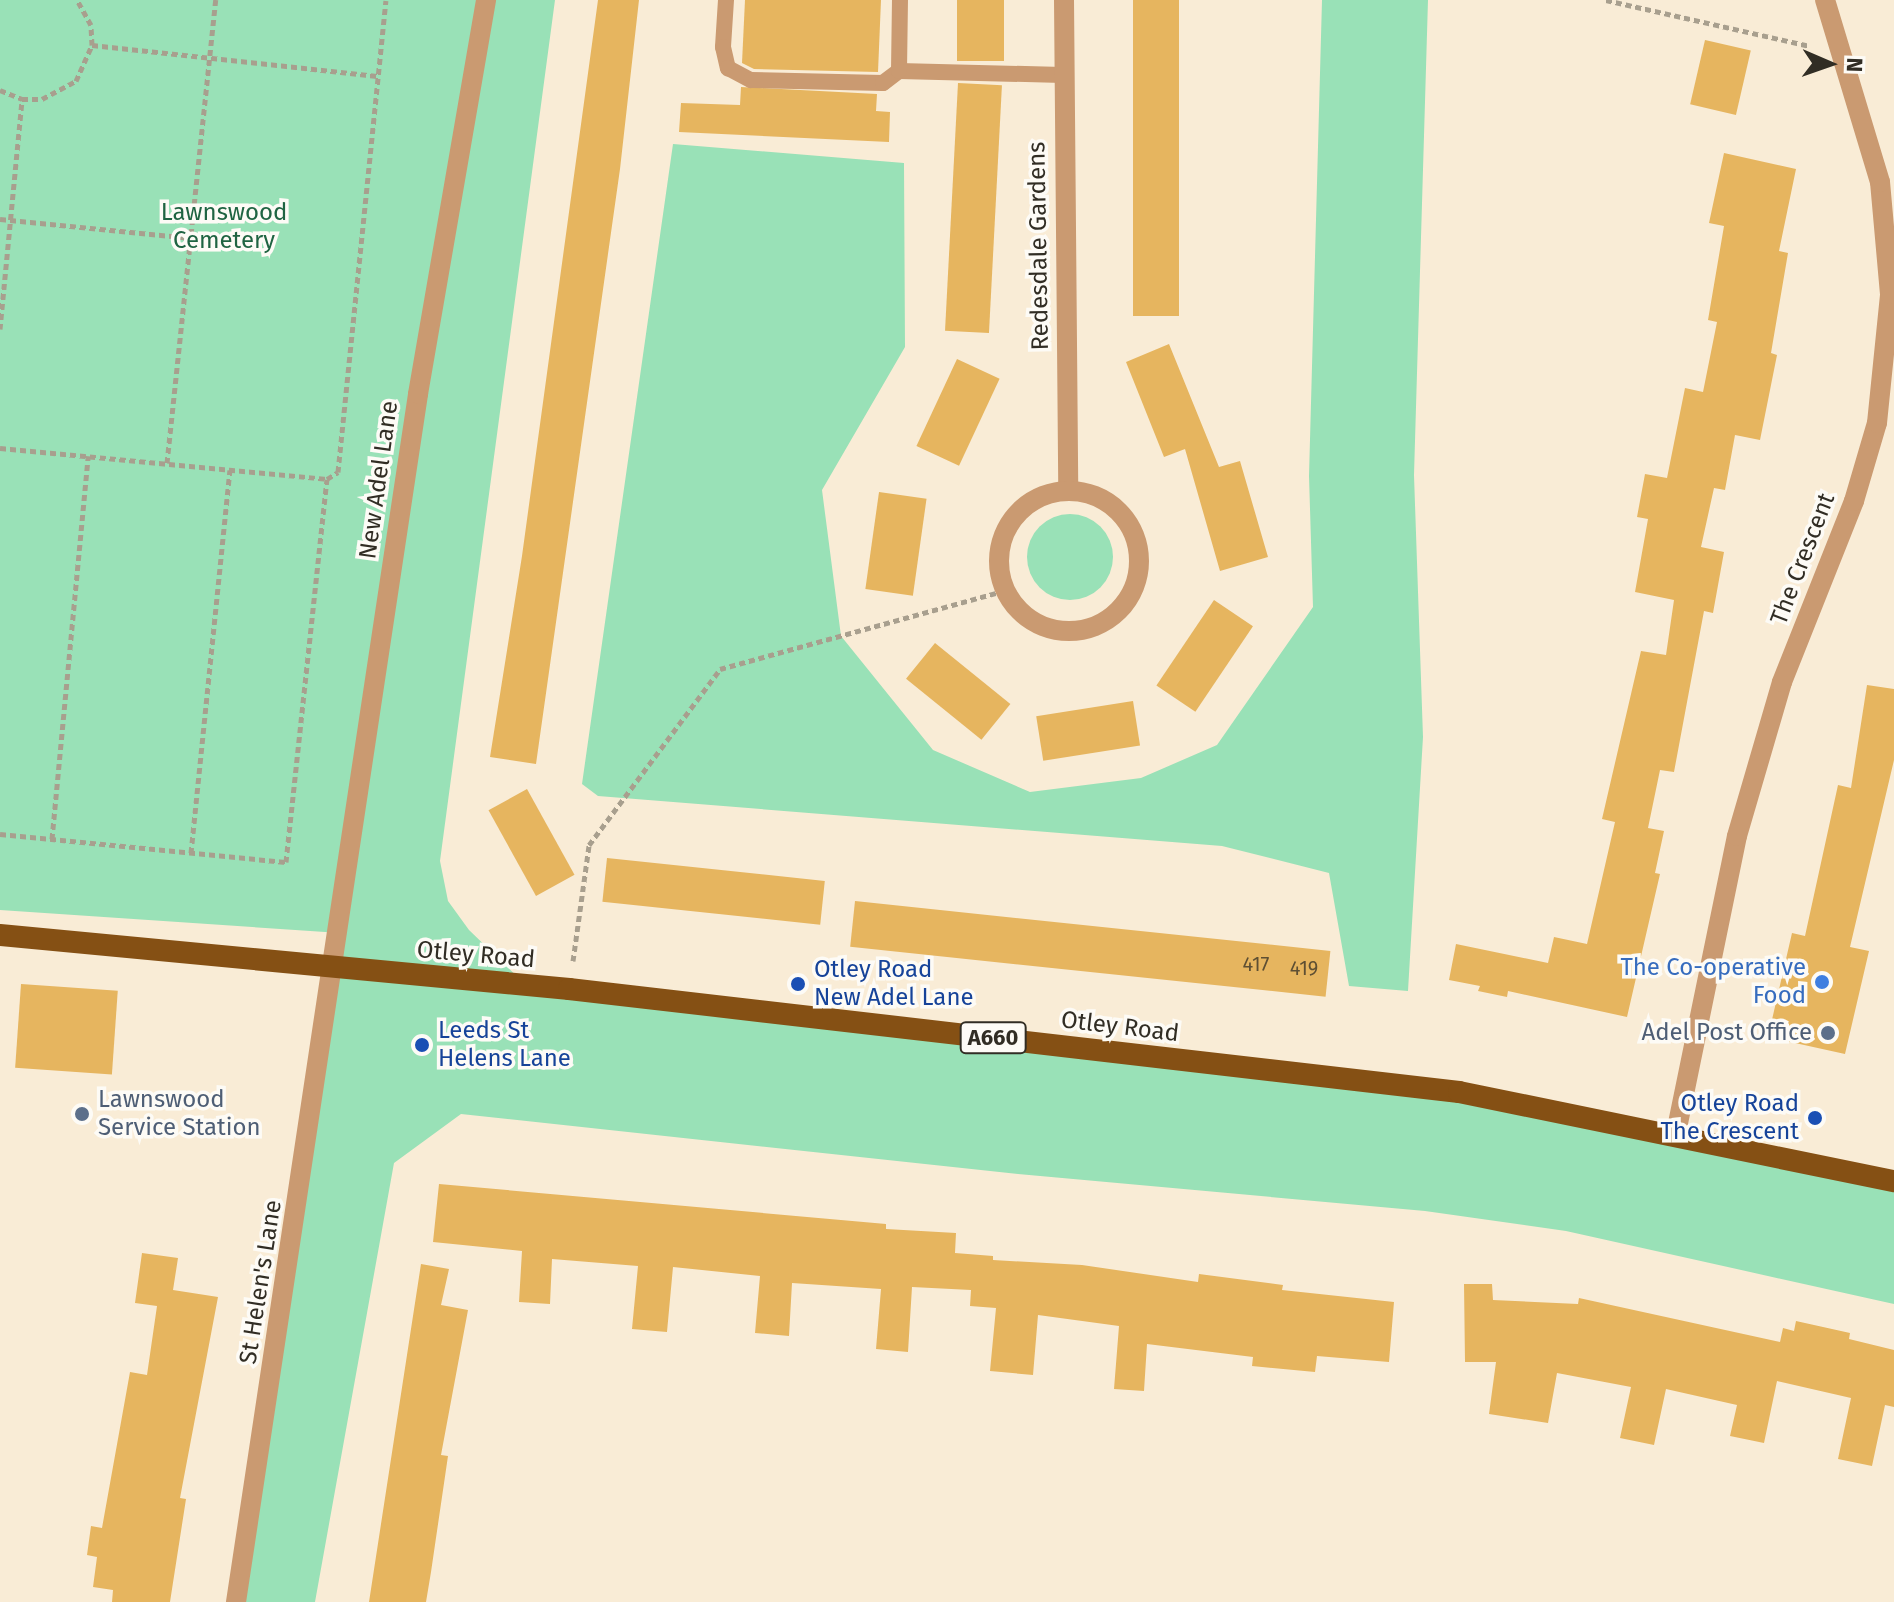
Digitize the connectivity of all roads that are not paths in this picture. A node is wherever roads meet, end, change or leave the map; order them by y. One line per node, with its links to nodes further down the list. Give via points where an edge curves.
1 (486, 0): 11 (street, New Adel Lane, via 418,394)
2 (726, 0): 6 (lane, via 723,47 728,68 751,80 883,83)
3 (900, 0): 6 (lane)
4 (1064, 0): 7 (street, Redesdale Gardens)
5 (1825, 0): 8 (street, The Crescent, via 1880,182 1890,294)
6 (899, 71): 7 (lane)
7 (1063, 75): 9 (street, Redesdale Gardens)
8 (1885, 424): 12 (street, The Crescent, via 1782,682 1737,836)
9 (1068, 491): 9 (street, via 1092,494 1114,506 1130,524 1139,548 1137,582 1126,604 1097,626 1060,631 1028,618 1006,590 999,567 1003,538 1015,516 1049,494)
10 (0, 935): 11 (highway, Otley Road / A660)
11 (334, 969): 12 (highway, Otley Road / A660, via 569,989 1459,1092); 14 (street, St Helen's Lane)
12 (1676, 1133): 13 (highway, Otley Road / A660)
13 (1894, 1181)
14 (236, 1602)

